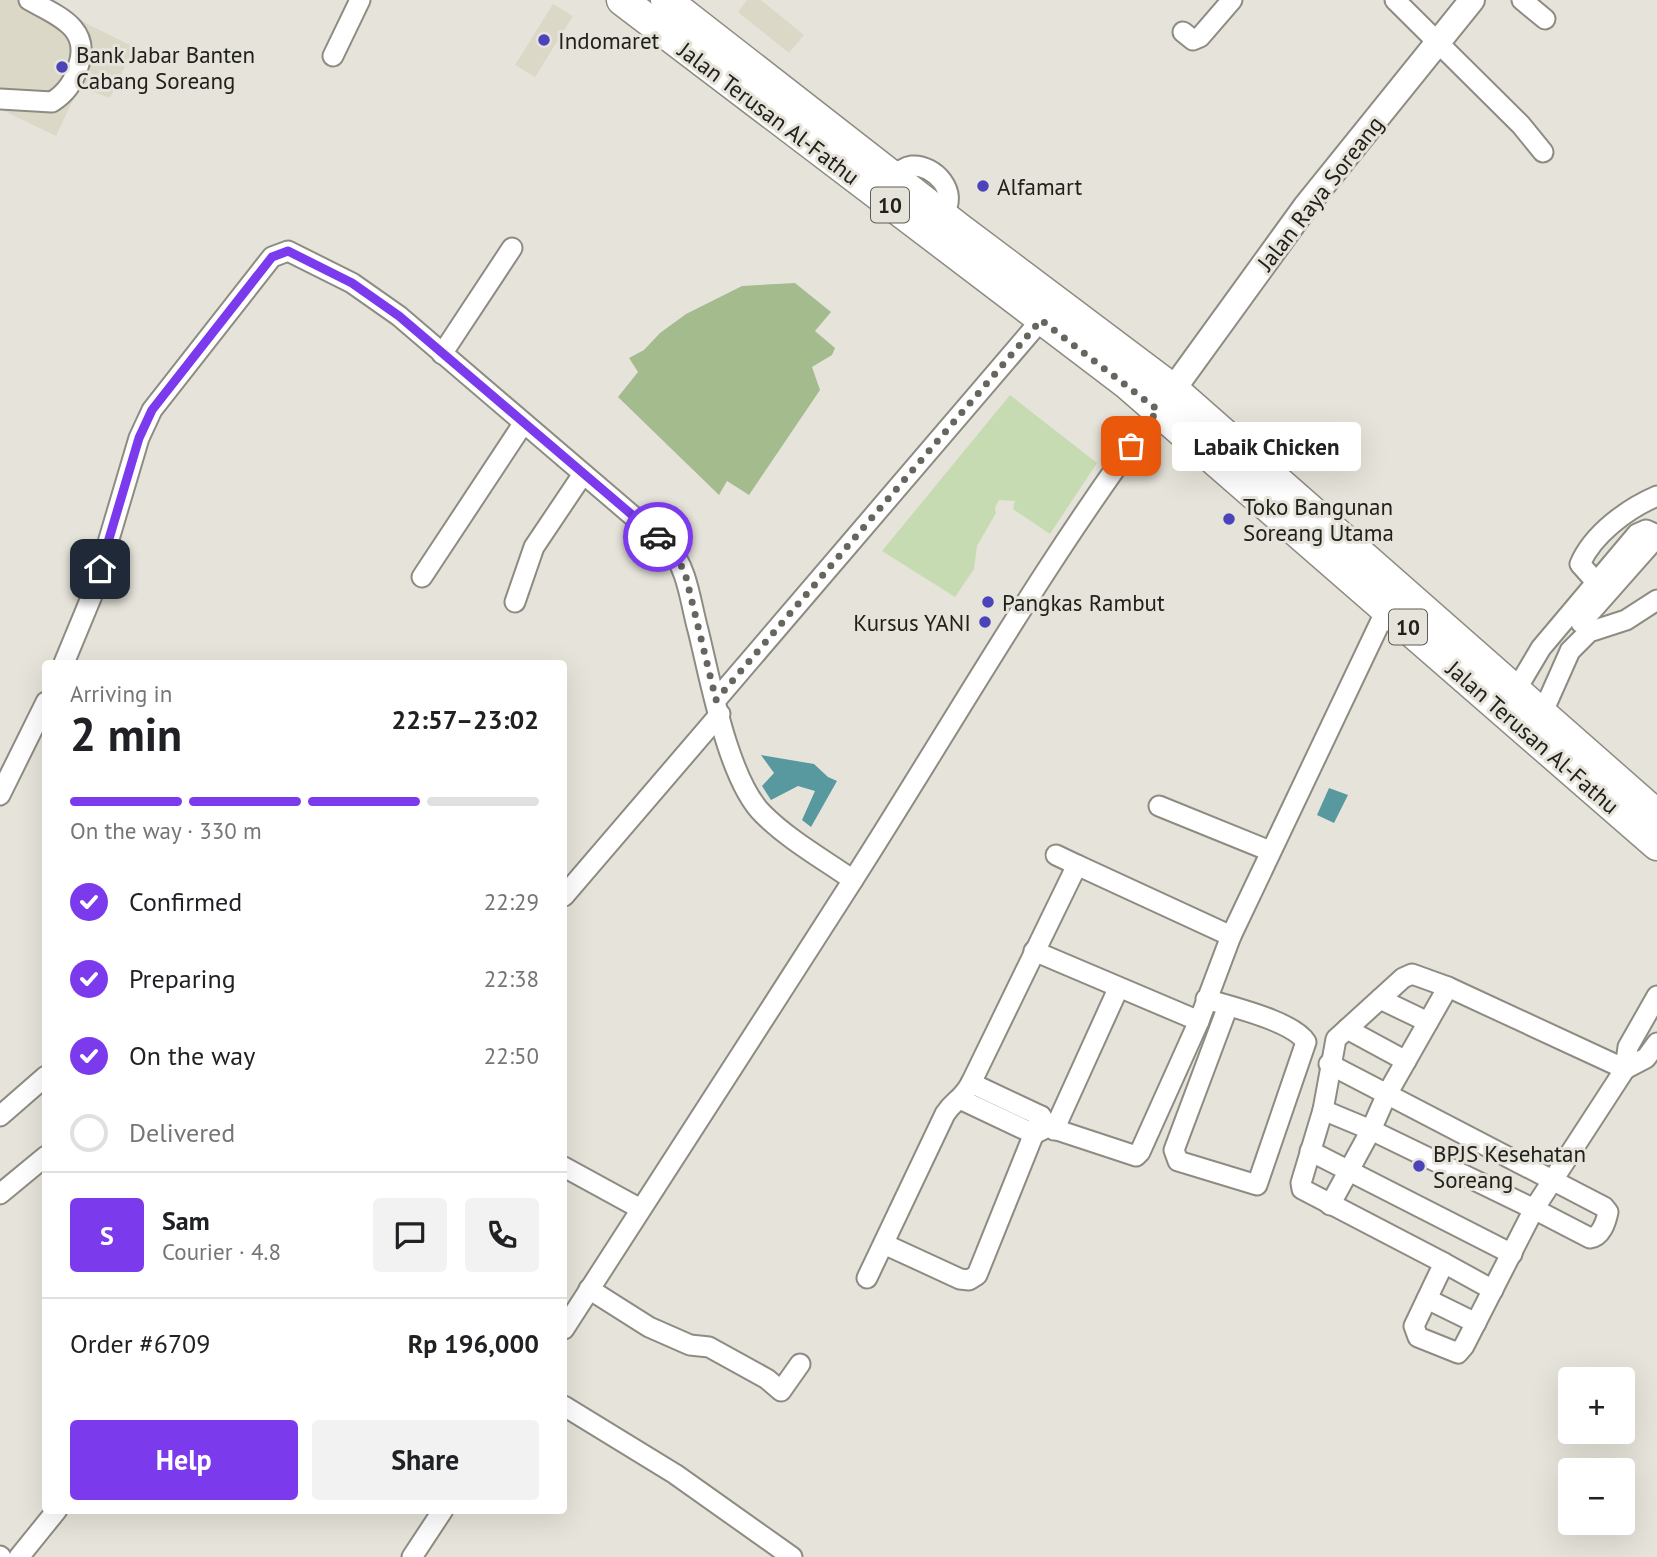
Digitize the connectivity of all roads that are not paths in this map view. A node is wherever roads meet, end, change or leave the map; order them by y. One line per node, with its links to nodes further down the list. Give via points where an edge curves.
1 (29, 0): 13 (street, via 75,29 82,57 69,87 52,102)
2 (360, 0): 12 (street)
3 (622, 0): 16 (highway, Jalan Terusan Al-Fathu / 10)
4 (666, 0): 18 (highway, Jalan Terusan Al-Fathu / 10, via 942,215)
5 (1232, 0): 10 (street, via 1200,37 1193,40)
6 (1395, 0): 11 (street)
7 (1472, 0): 11 (main road, Jalan Raya Soreang)
8 (1522, 0): 9 (street)
9 (1545, 19)
10 (1182, 32)
11 (1439, 42): 14 (street); 18 (main road, Jalan Raya Soreang, via 1306,206)
12 (334, 56)
13 (0, 99)
14 (1544, 152)
15 (512, 248): 17 (street)
16 (1041, 320): 18 (highway, Jalan Terusan Al-Fathu / 10); 31 (street)
17 (442, 354): 19 (street); 29 (street, via 352,283 288,251 272,257 152,410 139,438 93,593)
18 (1166, 400): 27 (highway, Jalan Terusan Al-Fathu / 10); 30 (highway, Jalan Terusan Al-Fathu / 10); 41 (street, via 1025,600)
19 (523, 424): 20 (street); 23 (street)
20 (583, 474): 26 (street, via 534,547); 31 (street, via 676,556 685,573)
21 (1657, 496): 24 (street, via 1639,503 1607,528 1584,556 1580,564)
22 (1657, 536): 24 (street, via 1641,531); 28 (street)
23 (422, 577)
24 (1596, 582): 28 (street)
25 (1657, 600): 28 (street, via 1626,620)
26 (515, 602)
27 (1387, 608): 37 (highway, Jalan Terusan Al-Fathu / 10); 38 (street)
28 (1581, 622): 30 (street, via 1541,648); 33 (street)
29 (65, 660)
30 (1516, 690): 33 (highway, Jalan Terusan Al-Fathu / 10)
31 (718, 707): 41 (street, via 748,795 761,813); 42 (street)
32 (42, 710): 34 (street)
33 (1542, 714): 36 (highway, Jalan Terusan Al-Fathu / 10)
34 (0, 794)
35 (1159, 806): 38 (street)
36 (1657, 815)
37 (1657, 845)
38 (1270, 851): 43 (street)
39 (1056, 855): 40 (street)
40 (1077, 865): 43 (street); 44 (street)
41 (853, 880): 72 (street)
42 (567, 892)
43 (1231, 936): 48 (street)
44 (1034, 951): 46 (street); 59 (street)
45 (1448, 987): 49 (street, via 1412,974); 52 (street); 57 (street)
46 (1118, 989): 51 (street); 63 (street)
47 (1657, 996): 57 (street, via 1628,1047)
48 (1206, 999): 50 (street); 51 (street)
49 (1380, 999): 52 (street); 53 (street)
50 (1228, 1006): 50 (street, via 1298,1031 1306,1042 1257,1185 1178,1161 1174,1150)
51 (1199, 1021): 63 (street, via 1136,1156)
52 (1428, 1023): 55 (street)
53 (1347, 1029): 55 (street); 56 (street, via 1336,1039)
54 (1657, 1043): 57 (street, via 1646,1058)
55 (1406, 1061): 60 (street)
56 (1329, 1064): 60 (street); 61 (street)
57 (1625, 1069): 69 (street)
58 (42, 1079): 62 (street)
59 (966, 1091): 63 (street); 74 (street, via 945,1114)
60 (1386, 1096): 64 (street); 69 (street)
61 (1323, 1110): 64 (street); 65 (street)
62 (0, 1116)
63 (1044, 1127): 74 (street, via 976,1275 960,1279)
64 (1371, 1130): 68 (street); 73 (street)
65 (1310, 1151): 68 (street); 71 (street, via 1302,1189)
66 (42, 1159): 70 (street)
67 (567, 1169): 72 (street)
68 (1348, 1171): 71 (street); 75 (street)
69 (1552, 1180): 73 (street); 73 (street, via 1608,1212 1600,1233 1590,1238)
70 (0, 1194)
71 (1330, 1205): 76 (street)
72 (639, 1208): 78 (street)
73 (1534, 1209): 75 (street)
74 (884, 1244): 77 (street)
75 (1512, 1254): 79 (street)
76 (1444, 1263): 79 (street); 80 (street)
77 (867, 1278)
78 (589, 1289): 82 (street); 83 (street, via 649,1327 690,1345 709,1347 781,1391)
79 (1493, 1290): 81 (street)
80 (1427, 1299): 81 (street); 81 (street, via 1414,1326 1418,1337 1458,1353)
81 (1476, 1323)
82 (567, 1324)
83 (800, 1364)
84 (567, 1408): 89 (street, via 675,1474)
85 (54, 1514): 87 (street)
86 (440, 1514): 88 (street)
87 (19, 1557)
88 (412, 1557)
89 (792, 1557)

